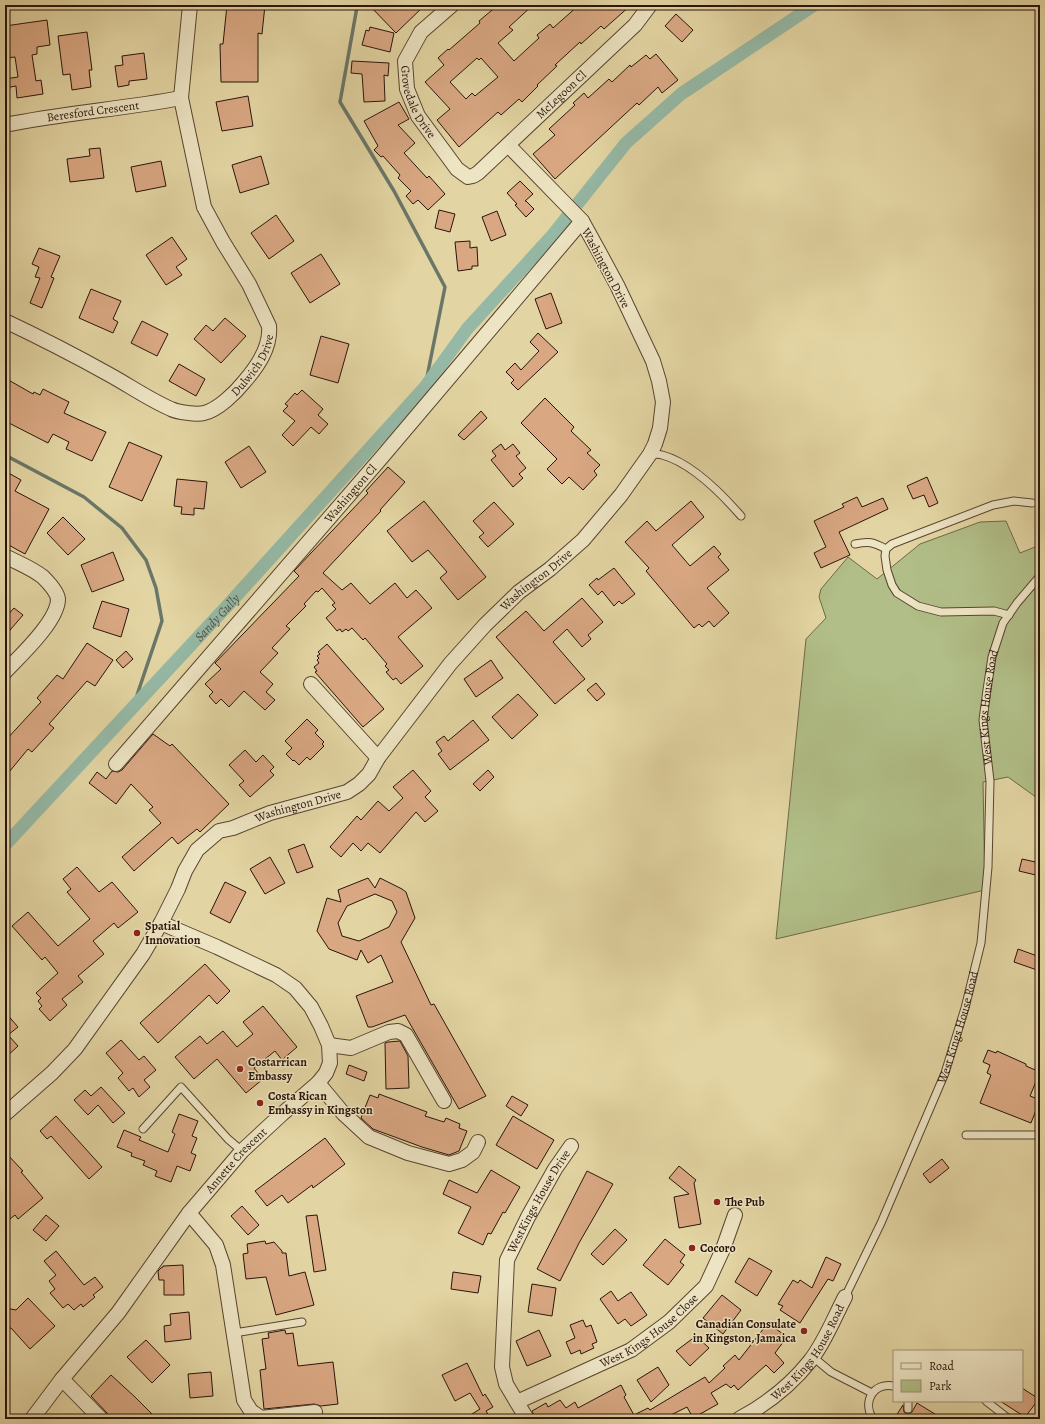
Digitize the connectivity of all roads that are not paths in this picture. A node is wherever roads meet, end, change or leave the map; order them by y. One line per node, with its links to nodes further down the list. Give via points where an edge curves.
1 (190, 5): 4 (street, Dulwich Drive)
2 (452, 5): 7 (street, Grovedale Drive, via 421,32 405,61 407,89 418,116 457,169)
3 (650, 5): 6 (street, McLegoon Cl, via 635,25)
4 (182, 98): 5 (street, Beresford Crescent); 9 (street, Dulwich Drive, via 204,207 249,284 269,326 270,333 263,358 249,377 234,394 204,413 172,410 102,370)
5 (5, 126)
6 (508, 145): 7 (street, McLegoon Cl, via 478,174); 8 (street, Washington Drive)
7 (468, 177)
8 (582, 221): 10 (street, Washington Drive, via 617,285 653,361 659,381 663,402 660,428); 23 (street, Washington Cl)
9 (5, 321)
10 (650, 454): 12 (lane, via 662,455 687,467 706,480); 22 (street, Washington Drive, via 583,540 519,592 450,664)
11 (1032, 503): 14 (lane, via 1014,500 993,505 892,544)
12 (741, 516)
13 (855, 544): 14 (lane, via 874,542)
14 (886, 549): 19 (lane, via 886,570 892,585 897,593 918,606 941,612 994,611)
15 (5, 556): 20 (street, via 42,576 58,598 56,610 48,624)
16 (1040, 576): 17 (lane, West Kings House Road)
17 (1032, 585): 18 (lane); 19 (lane, West Kings House Road)
18 (1040, 586)
19 (1009, 615): 37 (lane, West Kings House Road, via 1003,623 992,657 983,720 990,781 988,867 981,943 965,1008 945,1072 881,1223)
20 (5, 672)
21 (311, 684): 22 (street)
22 (378, 758): 24 (street, Washington Drive, via 369,774 347,792 270,813 219,831 197,850)
23 (116, 764)
24 (161, 923): 25 (street, Annette Crescent, via 269,972 295,988 311,1007); 28 (street, via 143,954 75,1049)
25 (329, 1045): 26 (street, Annette Crescent, via 330,1063); 27 (street, via 351,1048 389,1032 398,1031 406,1035)
26 (318, 1083): 32 (street, via 343,1113 370,1137 408,1153 450,1164 462,1160 473,1152); 34 (street, Annette Crescent)
27 (444, 1101)
28 (5, 1114)
29 (143, 1129): 34 (lane, via 181,1087 228,1140)
30 (966, 1135): 31 (lane)
31 (1040, 1135)
32 (478, 1142)
33 (571, 1146): 44 (street, WestKings House Drive, via 528,1217 507,1260 502,1367 506,1384)
34 (242, 1151): 35 (street, Annette Crescent)
35 (189, 1213): 39 (street, via 216,1245 224,1265); 41 (street, Annette Crescent, via 118,1314)
36 (735, 1215): 44 (street, West Kings House Close, via 706,1286 669,1322 631,1350)
37 (845, 1297): 40 (street, West Kings House Road)
38 (302, 1322): 39 (lane)
39 (234, 1333): 46 (street, via 244,1400 251,1411 261,1418)
40 (813, 1356): 43 (lane, via 831,1372); 50 (street, West Kings House Road, via 796,1377 781,1390)
41 (62, 1379): 47 (street, Annette Crescent); 48 (street)
42 (893, 1386): 43 (lane, via 881,1387)
43 (872, 1393): 51 (lane, via 868,1409)
44 (517, 1402): 49 (street, WestKings House Drive)
45 (987, 1402): 52 (lane)
46 (315, 1412)
47 (32, 1419)
48 (101, 1419)
49 (527, 1419)
50 (739, 1419)
51 (873, 1419)
52 (1009, 1419)

